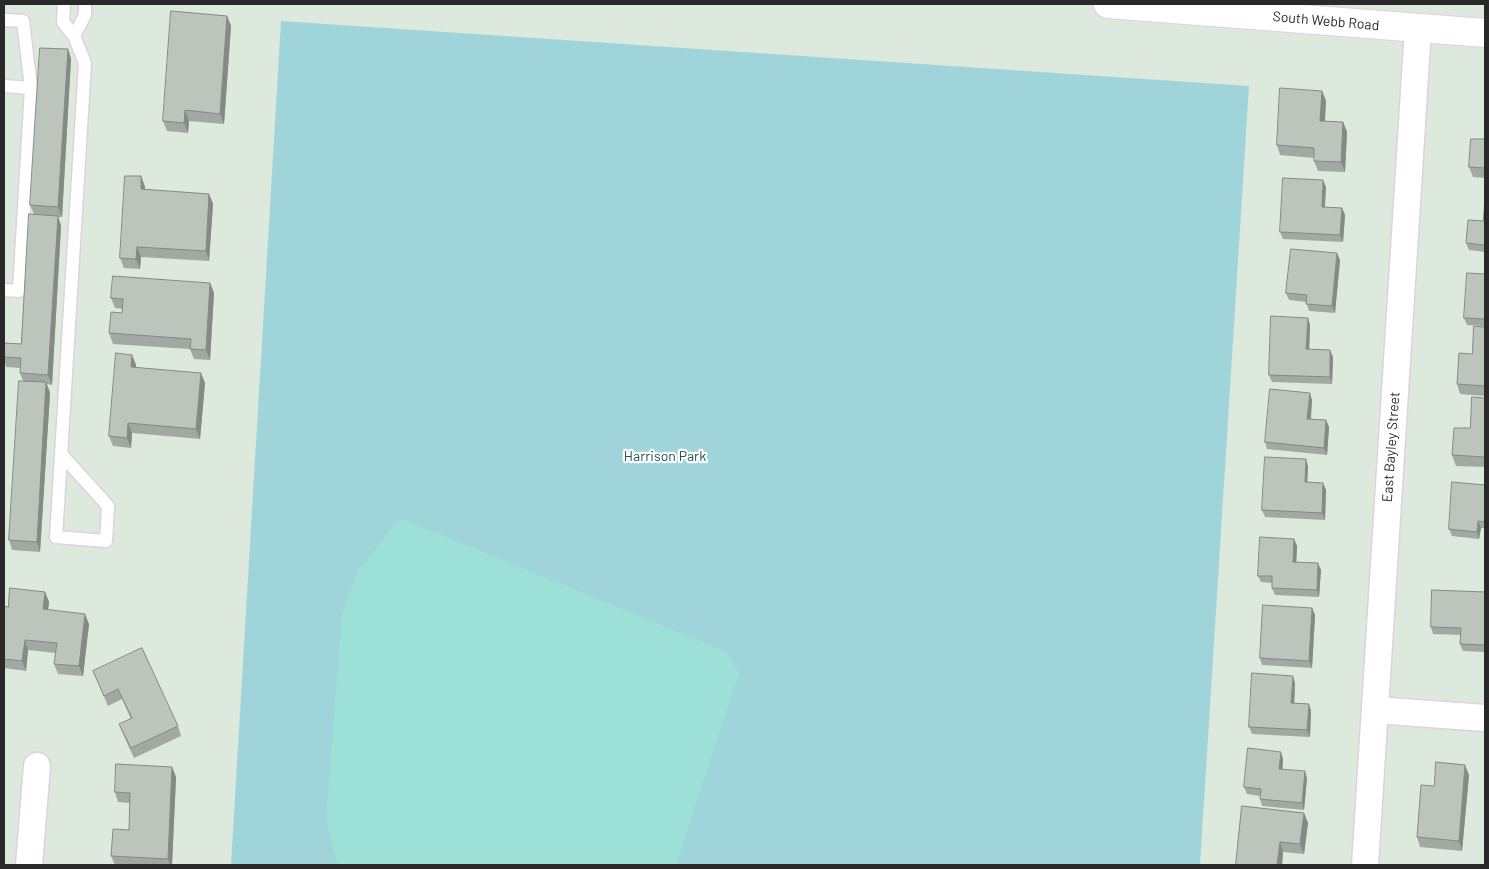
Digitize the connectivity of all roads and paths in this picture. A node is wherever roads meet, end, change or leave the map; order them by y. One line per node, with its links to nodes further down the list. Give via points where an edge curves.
1 (64, 4): 7 (lane, via 63,22)
2 (85, 4): 7 (lane, via 85,15)
3 (1108, 4): 5 (main road, South Webb Road)
4 (4, 20): 9 (lane, via 23,21)
5 (1418, 29): 6 (main road, South Webb Road); 12 (street, East Bayley Street)
6 (1485, 33)
7 (74, 36): 11 (lane, via 85,63)
8 (4, 86): 9 (lane)
9 (31, 88): 10 (lane, via 19,291)
10 (4, 290)
11 (61, 454): 11 (lane, via 108,506 106,541 56,538)
12 (1375, 710): 13 (street); 16 (street, East Bayley Street)
13 (1485, 718)
14 (36, 766): 15 (street)
15 (29, 865)
16 (1365, 865)

